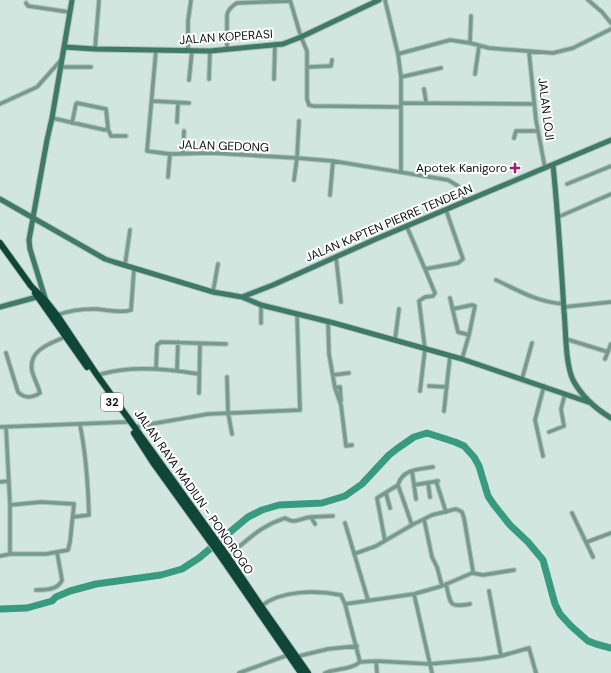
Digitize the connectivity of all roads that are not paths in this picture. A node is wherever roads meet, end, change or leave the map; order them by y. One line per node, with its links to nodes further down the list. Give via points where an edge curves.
1 (72, 0): 9 (street)
2 (99, 0): 18 (street)
3 (191, 0): 21 (street, via 188,21)
4 (290, 0): 13 (street); 19 (street, via 234,5 226,15)
5 (379, 0): 13 (street, JALAN KOPERASI)
6 (385, 0): 24 (street)
7 (588, 0): 11 (street)
8 (26, 3): 9 (street, via 28,6)
9 (69, 12): 17 (street)
10 (471, 16): 14 (street)
11 (611, 22)
12 (611, 29): 23 (street, via 562,52)
13 (301, 37): 15 (street, JALAN KOPERASI, via 291,42); 29 (street, via 307,51)
14 (470, 43): 16 (street); 24 (street, via 447,41)
15 (275, 44): 19 (street, JALAN KOPERASI); 33 (street)
16 (479, 46): 23 (street); 31 (street)
17 (64, 48): 18 (street, JALAN KOPERASI); 25 (street)
18 (95, 49): 20 (street, JALAN KOPERASI)
19 (227, 49): 22 (street, JALAN KOPERASI)
20 (156, 50): 21 (street, JALAN KOPERASI); 37 (street, JALAN GEDONG)
21 (190, 51): 22 (street, JALAN KOPERASI); 35 (street)
22 (210, 51): 34 (street)
23 (529, 52): 42 (street, JALAN LOJI)
24 (398, 54): 32 (street)
25 (62, 58): 27 (street); 40 (street, via 44,81 34,89)
26 (332, 60): 29 (street, via 331,66)
27 (61, 67): 28 (street); 44 (street)
28 (91, 67)
29 (307, 67): 43 (street, via 307,99 311,106)
30 (441, 68): 32 (street)
31 (475, 74)
32 (401, 77): 43 (street)
33 (274, 78)
34 (209, 79)
35 (189, 80)
36 (424, 89): 38 (street)
37 (152, 101): 39 (street); 54 (street, JALAN GEDONG, via 148,151)
38 (426, 102): 42 (street); 43 (street)
39 (178, 103): 41 (street); 46 (street)
40 (0, 104)
41 (189, 104)
42 (534, 104): 50 (street, JALAN LOJI)
43 (402, 105): 61 (street)
44 (52, 118): 47 (street); 71 (street)
45 (299, 121): 56 (street)
46 (177, 122)
47 (72, 123): 48 (street); 48 (street, via 77,103 105,108)
48 (108, 129): 51 (street, via 111,136)
49 (184, 131): 55 (street)
50 (538, 131): 52 (street, via 516,131); 60 (street, JALAN LOJI)
51 (126, 136)
52 (514, 138)
53 (611, 140): 58 (street, JALAN KAPTEN PIERRE TENDEAN)
54 (170, 154): 55 (street, JALAN GEDONG); 62 (street)
55 (184, 154): 56 (street, JALAN GEDONG)
56 (297, 158): 57 (street, JALAN GEDONG); 63 (street)
57 (333, 161): 61 (street, JALAN GEDONG); 66 (street)
58 (553, 165): 60 (street, JALAN KAPTEN PIERRE TENDEAN); 70 (street)
59 (611, 166): 64 (street)
60 (545, 168): 68 (street, JALAN KAPTEN PIERRE TENDEAN)
61 (401, 172): 68 (street, JALAN GEDONG, via 448,180 458,186)
62 (168, 176)
63 (294, 180)
64 (567, 184)
65 (611, 194): 70 (street)
66 (330, 195)
67 (0, 199): 71 (street)
68 (466, 201): 69 (street, JALAN KAPTEN PIERRE TENDEAN)
69 (446, 210): 72 (street, JALAN KAPTEN PIERRE TENDEAN); 79 (street, via 463,261)
70 (558, 217): 90 (street)
71 (33, 218): 77 (street, via 105,259); 86 (street, via 30,249)
72 (407, 226): 75 (street, JALAN KAPTEN PIERRE TENDEAN); 79 (street)
73 (130, 230): 77 (street)
74 (0, 243): 81 (highway, JALAN RAYA MADIUN - PONOROGO / 32)
75 (336, 257): 84 (street, JALAN KAPTEN PIERRE TENDEAN); 87 (street)
76 (218, 264): 82 (street)
77 (124, 265): 78 (street)
78 (134, 268): 82 (street); 95 (street, via 131,310 125,312 93,309)
79 (425, 269): 107 (street, via 435,293 420,301)
80 (496, 280): 90 (street, via 536,299)
81 (31, 286): 83 (highway, JALAN RAYA MADIUN - PONOROGO / 32); 86 (highway, JALAN RAYA MADIUN - PONOROGO / 32)
82 (214, 292): 84 (street)
83 (37, 297): 91 (street); 98 (highway, JALAN RAYA MADIUN - PONOROGO / 32)
84 (242, 297): 89 (street)
85 (450, 298): 93 (street)
86 (46, 301): 95 (highway, JALAN RAYA MADIUN - PONOROGO / 32)
87 (341, 302)
88 (611, 302): 90 (street)
89 (261, 305): 94 (street); 97 (street)
90 (564, 306): 100 (street)
91 (0, 307)
92 (399, 309): 101 (street)
93 (453, 309): 99 (street, via 458,332); 99 (street, via 475,306)
94 (297, 314): 96 (street); 129 (street, via 301,409)
95 (57, 315): 98 (highway, JALAN RAYA MADIUN - PONOROGO / 32)
96 (328, 321): 101 (street); 118 (street, via 329,354)
97 (261, 323)
98 (67, 335): 109 (street, via 37,352 32,367 40,392 29,397 18,392); 117 (highway, JALAN RAYA MADIUN - PONOROGO / 32); 131 (highway, JALAN RAYA MADIUN - PONOROGO / 32)
99 (469, 335): 111 (street)
100 (566, 339): 108 (street); 127 (street, via 573,380)
101 (395, 340): 107 (street)
102 (178, 342): 104 (street); 113 (street, via 158,343); 114 (street)
103 (532, 343): 120 (street)
104 (200, 344): 105 (street); 116 (street)
105 (226, 344)
106 (611, 344): 108 (street)
107 (425, 349): 110 (street); 124 (street)
108 (608, 352): 112 (street)
109 (6, 353)
110 (450, 356): 111 (street); 123 (street)
111 (462, 359): 120 (street)
112 (605, 359)
113 (156, 369): 114 (street); 117 (street, via 121,370)
114 (177, 370): 116 (street)
115 (349, 373): 118 (street)
116 (199, 374): 125 (street)
117 (97, 375): 134 (highway, JALAN RAYA MADIUN - PONOROGO / 32)
118 (333, 375): 138 (street, via 335,388 340,387 346,446)
119 (227, 377): 129 (street)
120 (522, 379): 122 (street)
121 (429, 386): 123 (street)
122 (544, 386): 126 (street); 139 (street, via 535,420)
123 (447, 388): 128 (street)
124 (420, 391)
125 (199, 393)
126 (564, 394): 127 (street); 136 (street, via 560,409 564,426)
127 (591, 402): 130 (street, via 594,407)
128 (444, 411)
129 (228, 412): 134 (street); 137 (street)
130 (611, 418)
131 (127, 422): 132 (street); 144 (highway, JALAN RAYA MADIUN - PONOROGO / 32, via 154,464)
132 (80, 425): 133 (street); 156 (street, via 88,482 89,515)
133 (6, 427): 135 (street); 142 (street)
134 (134, 427): 144 (highway, JALAN RAYA MADIUN - PONOROGO / 32)
135 (0, 428)
136 (549, 432)
137 (232, 434)
138 (352, 445)
139 (543, 456)
140 (433, 467): 141 (street)
141 (412, 471): 146 (street, via 399,480); 147 (street)
142 (9, 481): 143 (street); 151 (street)
143 (0, 482)
144 (170, 482): 167 (highway, JALAN RAYA MADIUN - PONOROGO / 32, via 194,516)
145 (428, 483): 147 (street); 149 (street); 153 (street, via 437,481)
146 (398, 485): 148 (street); 161 (street)
147 (414, 485): 150 (street)
148 (386, 493): 152 (street); 163 (street, via 377,498)
149 (430, 497)
150 (416, 499)
151 (10, 505): 156 (street, via 41,502 74,505); 166 (street)
152 (390, 508)
153 (446, 512): 158 (street); 172 (street, via 456,509 462,512)
154 (572, 513): 164 (street)
155 (333, 516): 157 (street)
156 (73, 517): 165 (street, via 69,548)
157 (311, 517): 160 (street); 167 (street, via 292,522 285,518 274,522)
158 (424, 519): 161 (street); 175 (street, via 432,557)
159 (345, 523): 168 (street)
160 (315, 524)
161 (412, 525): 163 (street)
162 (611, 533): 164 (street)
163 (385, 541): 168 (street)
164 (587, 542): 170 (street)
165 (57, 552): 166 (street); 176 (street, via 62,580 60,584 52,589)
166 (10, 554): 169 (street)
167 (227, 554): 174 (highway, JALAN RAYA MADIUN - PONOROGO / 32)
168 (354, 554): 179 (street)
169 (0, 556)
170 (593, 557)
171 (514, 570): 172 (street, via 483,575)
172 (472, 573): 173 (street)
173 (446, 584): 175 (street); 181 (street, via 453,605 458,607)
174 (244, 586): 182 (highway, JALAN RAYA MADIUN - PONOROGO / 32); 185 (highway, JALAN RAYA MADIUN - PONOROGO / 32)
175 (442, 586): 178 (street)
176 (36, 590)
177 (489, 592): 184 (street)
178 (414, 594): 179 (street); 188 (street)
179 (368, 600): 180 (street)
180 (345, 604): 182 (street, via 341,595 292,593); 183 (street)
181 (470, 604)
182 (261, 606): 185 (highway, JALAN RAYA MADIUN - PONOROGO / 32)
183 (357, 646): 185 (street); 187 (street)
184 (501, 656): 188 (street); 197 (street, via 530,648)
185 (292, 657): 189 (street); 192 (highway, JALAN RAYA MADIUN - PONOROGO / 32); 193 (highway, JALAN RAYA MADIUN - PONOROGO / 32)
186 (376, 661): 187 (street); 188 (street); 195 (street)
187 (360, 662): 194 (street, via 353,667 333,669)
188 (430, 664): 196 (street)
189 (251, 668): 190 (street); 191 (street)
190 (238, 673)
191 (252, 673)
192 (301, 673)
193 (308, 673)
194 (325, 673)
195 (377, 673)
196 (432, 673)
197 (536, 673)

